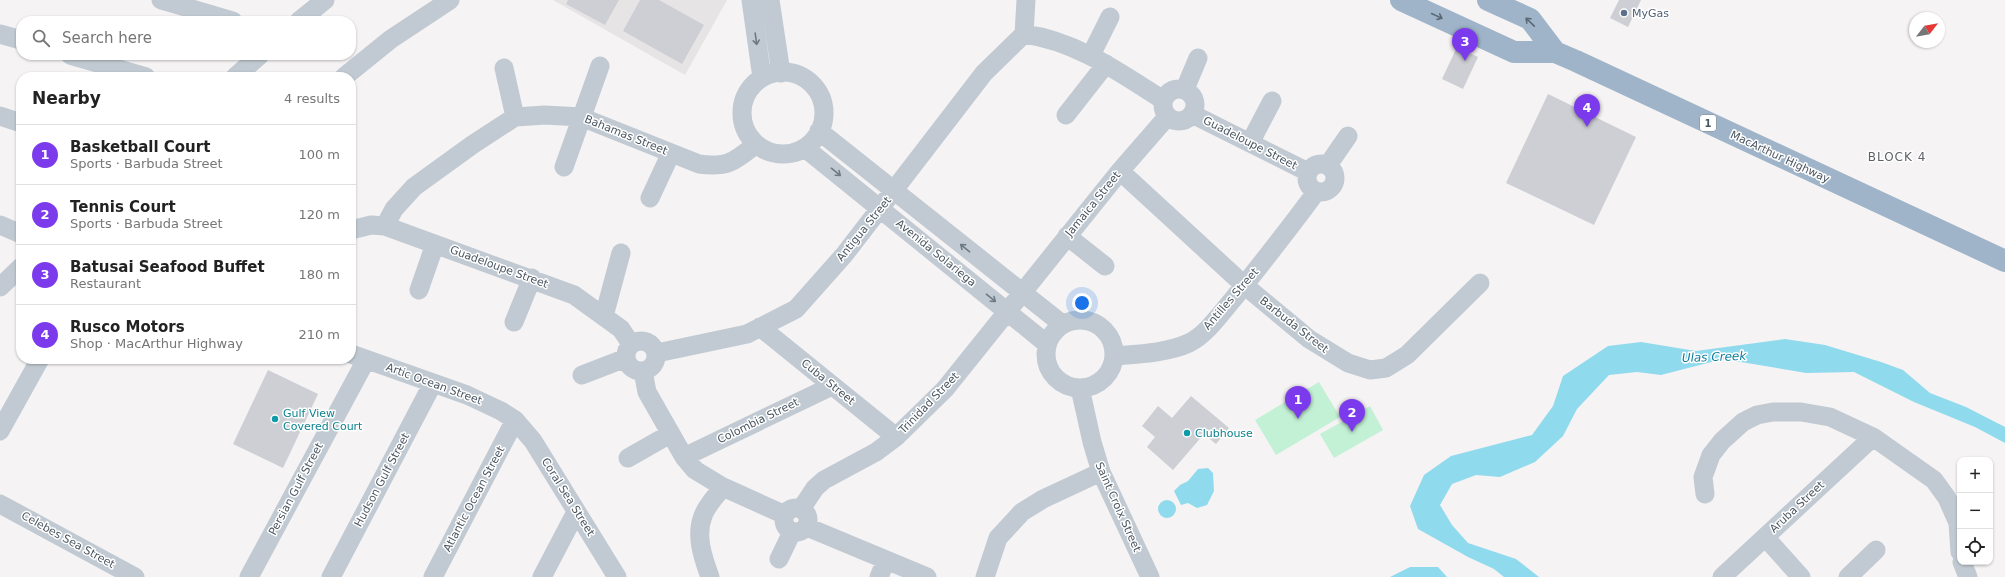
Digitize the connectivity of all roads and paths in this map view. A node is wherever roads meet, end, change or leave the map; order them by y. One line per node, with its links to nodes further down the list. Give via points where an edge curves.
1 (161, 0): 9 (street)
2 (325, 0): 10 (street)
3 (450, 0): 24 (street, via 391,39)
4 (750, 0): 26 (street, one-way to 26)
5 (770, 0): 25 (street)
6 (1026, 0): 13 (street)
7 (1401, 0): 15 (highway, MacArthur Highway / 1, one-way to 15, via 1514,52)
8 (1488, 0): 15 (highway, MacArthur Highway / 1, one-way to 8, via 1530,19)
9 (216, 16)
10 (306, 16)
11 (1110, 17): 19 (street)
12 (0, 34): 14 (street)
13 (1024, 34): 19 (street, via 1053,40); 46 (street, Antigua Street, via 984,73)
14 (16, 39)
15 (1554, 52): 57 (highway, MacArthur Highway / 1)
16 (1198, 58): 27 (street)
17 (87, 60): 22 (street)
18 (254, 60): 23 (street)
19 (1098, 60): 29 (street); 31 (street)
20 (600, 66): 34 (street)
21 (504, 68): 33 (street)
22 (129, 72)
23 (240, 72)
24 (350, 72)
25 (781, 73): 26 (street); 36 (street, via 794,74 807,81 817,91 823,111)
26 (762, 78): 39 (street, via 747,94 742,109 744,126)
27 (1185, 90): 29 (street, via 1174,88 1169,91); 30 (street, via 1194,98)
28 (1272, 101): 38 (street)
29 (1165, 109): 30 (street, via 1178,121); 44 (street, Jamaica Street)
30 (1192, 114): 38 (street, Guadeloupe Street)
31 (1066, 115)
32 (0, 116): 35 (street)
33 (515, 117): 34 (street, Bahamas Street); 51 (street, Bahamas Street, via 414,187 394,209)
34 (581, 117): 41 (street, Bahamas Street); 43 (street)
35 (16, 121)
36 (819, 131): 40 (street); 46 (street, Avenida Solariega)
37 (1348, 136): 42 (street)
38 (1250, 143): 45 (street, Guadeloupe Street)
39 (756, 144): 40 (street, via 774,154 785,154); 41 (street, Bahamas Street, via 734,162 712,166 699,164)
40 (805, 148): 49 (street, Avenida Solariega, one-way to 49)
41 (671, 153): 48 (street)
42 (1328, 165): 45 (street, via 1319,164 1310,168); 47 (street, via 1335,173 1334,184 1327,191)
43 (564, 167)
44 (1120, 171): 54 (street, Jamaica Street); 62 (street, Barbuda Street)
45 (1308, 172): 47 (street, via 1307,182)
46 (894, 191): 49 (street, Antigua Street); 65 (street, Avenida Solariega, one-way to 46)
47 (1316, 192): 62 (street, Antilles Street)
48 (650, 198)
49 (881, 209): 66 (street, Avenida Solariega, one-way to 66); 70 (street, Antigua Street, via 796,310)
50 (0, 225): 53 (street)
51 (385, 226): 52 (street, Guadeloupe Street, via 371,225); 55 (street, Guadeloupe Street)
52 (356, 229)
53 (16, 232)
54 (1067, 236): 58 (street); 65 (street, Jamaica Street)
55 (435, 244): 60 (street, Guadeloupe Street); 64 (street)
56 (621, 253): 67 (street)
57 (2005, 261)
58 (1105, 266)
59 (16, 272): 63 (street)
60 (532, 278): 67 (street, Guadeloupe Street, via 574,295); 68 (street)
61 (1480, 284): 62 (street, Barbuda Street, via 1407,355 1386,368 1370,370 1348,363 1327,351 1298,331)
62 (1244, 285): 74 (street, Antilles Street, via 1213,322 1189,343 1168,349)
63 (0, 287)
64 (419, 290)
65 (1022, 292): 66 (street, Trinidad Street); 69 (street, Avenida Solariega)
66 (1007, 311): 71 (street, Avenida Solariega); 87 (street, Trinidad Street, via 946,389)
67 (604, 316): 72 (street, Guadeloupe Street, via 621,330)
68 (514, 322)
69 (1062, 324): 71 (street, via 1052,332); 74 (street, via 1082,320 1102,327 1109,336)
70 (760, 327): 73 (street, Antigua Street, via 747,334); 81 (street, Cuba Street)
71 (1047, 344): 82 (street, via 1047,365 1052,374 1060,382)
72 (629, 351): 73 (street, via 641,340 651,344); 78 (street, via 632,368); 79 (street)
73 (657, 353): 78 (street, via 652,368)
74 (1114, 356): 82 (street, via 1107,375 1090,387)
75 (358, 357): 80 (street, Artic Ocean Street)
76 (37, 364): 84 (street)
77 (355, 364): 104 (street, Persian Gulf Street)
78 (643, 371): 85 (street, via 646,392)
79 (582, 375)
80 (433, 383): 83 (street, Artic Ocean Street, via 487,404); 105 (street, Hudson Gulf Street)
81 (832, 386): 87 (street, Cuba Street); 88 (street, Colombia Street)
82 (1080, 388): 90 (street, Saint Croix Street)
83 (515, 420): 94 (street, Coral Sea Street, via 533,441); 106 (street, Atlantic Ocean Street)
84 (0, 431)
85 (670, 434): 88 (street); 89 (street)
86 (1872, 437): 92 (street, via 1830,417 1801,412 1757,415 1743,422 1711,455 1703,477); 96 (street, via 1934,480 1947,498); 98 (street, Aruba Street)
87 (896, 438): 95 (street, Trinidad Street, via 876,452 824,480)
88 (684, 457): 91 (street, via 695,470)
89 (628, 458)
90 (1101, 472): 111 (street, via 1042,499 1022,512 998,538); 112 (street, Saint Croix Street)
91 (723, 488): 95 (street); 109 (street, via 703,515 700,527 703,558)
92 (1705, 494)
93 (0, 504): 103 (street, Celebes Sea Street)
94 (576, 512): 107 (street); 108 (street, Coral Sea Street)
95 (793, 512): 97 (street, via 808,515)
96 (1958, 529)
97 (800, 530): 100 (street); 102 (street)
98 (1765, 537): 113 (street, Aruba Street); 114 (street)
99 (1876, 550): 115 (street)
100 (779, 560)
101 (1963, 565): 116 (street)
102 (883, 568): 110 (street)
103 (135, 577)
104 (249, 577)
105 (331, 577)
106 (433, 577)
107 (542, 577)
108 (617, 577)
109 (710, 577)
110 (927, 577)
111 (985, 577)
112 (1150, 577)
113 (1722, 577)
114 (1801, 577)
115 (1848, 577)
116 (1968, 577)

